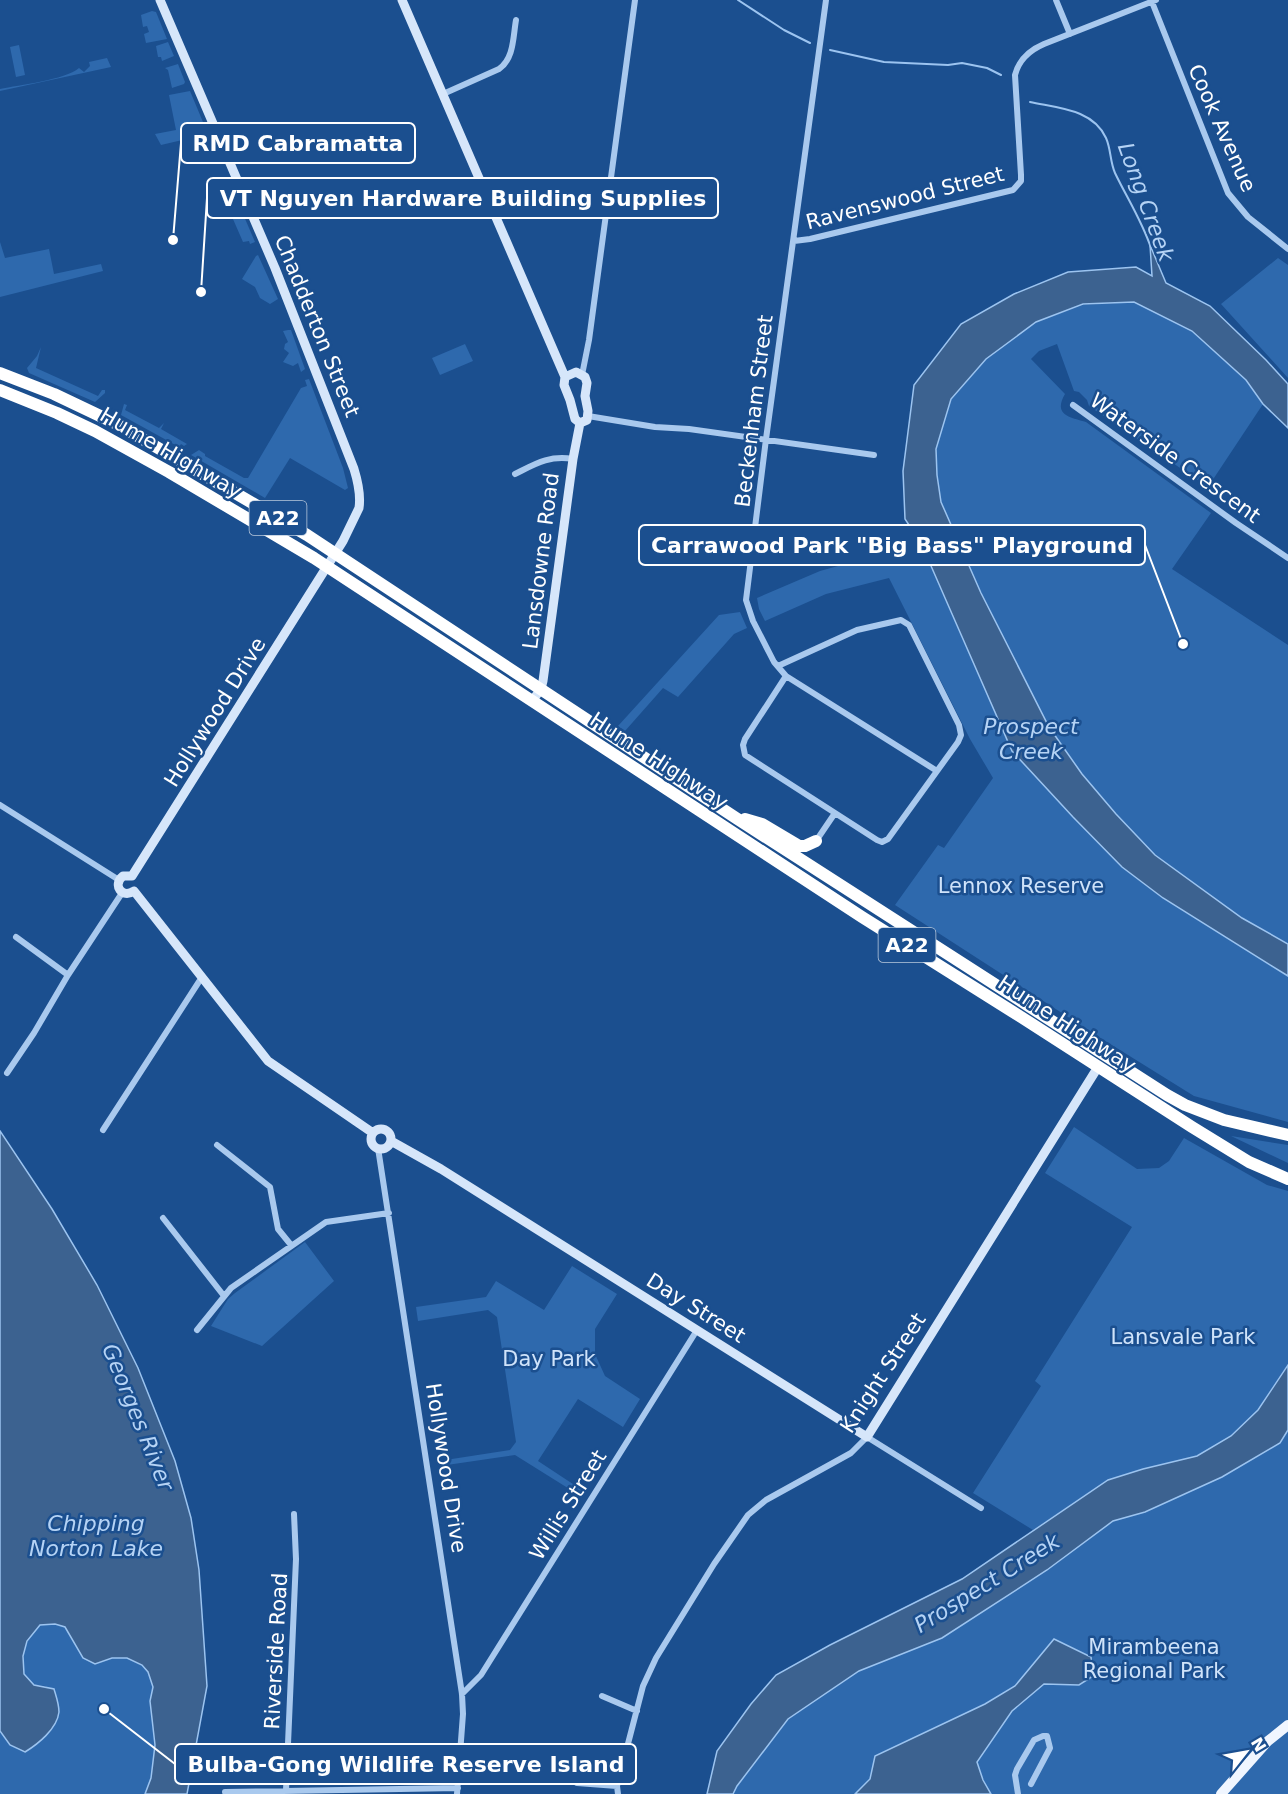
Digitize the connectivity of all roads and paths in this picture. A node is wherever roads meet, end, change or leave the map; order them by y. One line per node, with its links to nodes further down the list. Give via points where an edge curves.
1 (160, 0): 22 (street, Chadderton Street, via 275,268 357,479 359,508)
2 (402, 0): 9 (street)
3 (635, 0): 13 (street)
4 (826, 0): 10 (street, Beckenham Street)
5 (1056, 0): 8 (street)
6 (1154, 1): 8 (street); 11 (street, Cook Avenue, via 1228,194 1248,217)
7 (516, 20): 9 (street, via 507,63)
8 (1070, 34): 10 (street, Ravenswood Street, via 1036,47 1017,68 1020,181 1013,190)
9 (442, 94): 14 (street)
10 (794, 241): 18 (street, Beckenham Street)
11 (1288, 249)
12 (0, 373): 22 (highway, Hume Highway / A22, via 117,424)
13 (582, 375): 14 (street, via 574,372); 17 (street, Lansdowne Road, via 587,383)
14 (565, 377): 17 (street, via 574,417)
15 (0, 390): 24 (highway, Hume Highway / A22, via 96,431)
16 (1073, 405): 23 (street, Waterside Crescent)
17 (584, 420): 18 (street); 20 (street, Lansdowne Road)
18 (766, 439): 19 (street); 25 (street, Beckenham Street, via 746,600)
19 (874, 455)
20 (573, 459): 21 (street, via 551,458); 27 (street, Lansdowne Road)
21 (514, 474)
22 (335, 553): 24 (street, Chadderton Street); 27 (highway, Hume Highway / A22)
23 (1288, 558)
24 (327, 567): 28 (highway, Hume Highway / A22); 35 (street, Hollywood Drive)
25 (778, 666): 26 (street, Beckenham Street); 29 (street, via 857,630 901,620 909,625 961,735)
26 (786, 676): 29 (street, Beckenham Street); 31 (street, via 745,739 745,755)
27 (541, 689): 28 (street, Lansdowne Road); 32 (highway, Hume Highway / A22)
28 (532, 701): 42 (highway, Hume Highway / A22)
29 (937, 771): 31 (street, via 882,842)
30 (0, 805): 36 (street)
31 (835, 813): 33 (street)
32 (736, 818): 33 (highway, via 762,824 799,846); 34 (highway, Hume Highway / A22)
33 (816, 841): 34 (highway, via 814,857)
34 (818, 871): 46 (highway, Hume Highway / A22, via 1167,1095 1224,1120)
35 (132, 876): 36 (street); 37 (street, via 137,883)
36 (119, 880): 38 (street, via 117,885)
37 (134, 891): 38 (street); 41 (street)
38 (122, 893): 40 (street)
39 (16, 937): 40 (street)
40 (68, 975): 43 (street)
41 (202, 978): 44 (street); 45 (street, via 267,1060)
42 (1098, 1067): 50 (highway, Hume Highway / A22, via 1221,1145); 57 (street, Knight Street)
43 (7, 1073)
44 (103, 1130)
45 (373, 1133): 47 (street, via 385,1129); 49 (street, via 372,1142)
46 (1288, 1135)
47 (391, 1141): 49 (street, via 385,1148); 56 (street, Day Street)
48 (218, 1145): 53 (street, via 270,1187 278,1229)
49 (378, 1148): 51 (street, Hollywood Drive)
50 (1288, 1179)
51 (389, 1213): 53 (street, via 326,1222); 60 (street, Hollywood Drive)
52 (163, 1218): 54 (street)
53 (291, 1245): 54 (street)
54 (224, 1296): 55 (street)
55 (197, 1330)
56 (697, 1330): 57 (street, Day Street); 60 (street, Willis Street, via 487,1665)
57 (867, 1437): 58 (street, Day Street); 62 (street, Knight Street, via 851,1453 766,1500 748,1515 656,1658)
58 (981, 1508)
59 (294, 1514): 67 (street, Riverside Road, via 296,1559)
60 (462, 1694): 68 (street, Hollywood Drive)
61 (602, 1696): 62 (street)
62 (637, 1712): 66 (street, Knight Street)
63 (1288, 1725): 72 (main road, via 1268,1741)
64 (576, 1783): 66 (street)
65 (1031, 1784): 71 (street, via 1050,1748 1047,1736 1034,1740 1017,1769)
66 (617, 1786): 70 (street, Knight Street)
67 (286, 1790): 68 (street); 69 (street)
68 (458, 1791)
69 (225, 1792)
70 (618, 1794)
71 (1018, 1794)
72 (1221, 1794)

